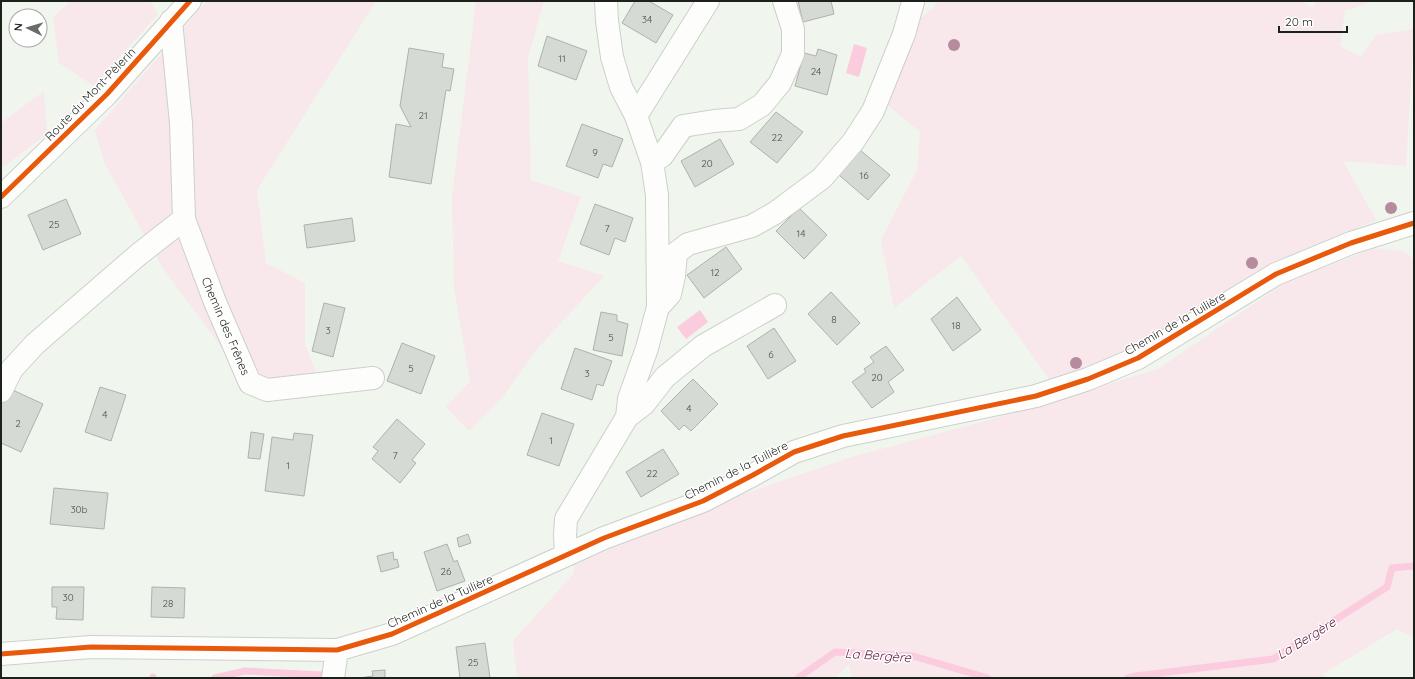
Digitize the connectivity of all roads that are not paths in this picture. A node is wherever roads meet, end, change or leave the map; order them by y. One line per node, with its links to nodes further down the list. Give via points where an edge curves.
1 (190, 1): 6 (street, Route du Mont-Pèlerin)
2 (606, 1): 7 (street, via 612,57 622,87)
3 (708, 1): 7 (street)
4 (784, 1): 8 (street, via 793,29 793,54 780,83 762,105 739,119 683,126 662,156)
5 (913, 2): 13 (street, via 904,34 873,111 853,142 822,178 775,213 752,226 688,244 676,254 670,294)
6 (171, 22): 9 (street, Route du Mont-Pèlerin, via 107,94); 10 (street, Chemin des Frênes, via 181,123)
7 (636, 116): 8 (street)
8 (652, 162): 13 (street, via 657,195)
9 (1, 198)
10 (184, 219): 14 (street, Chemin des Frênes, via 215,302 250,383 267,390); 15 (street, via 35,344 12,369)
11 (1414, 224): 17 (street, Chemin de la Tuilière, via 1351,243 1276,274 1138,358 1088,379 1036,396 843,436 794,452 703,500)
12 (775, 305): 16 (street, via 688,357 665,377 644,404)
13 (658, 307): 16 (street, via 629,400)
14 (373, 378)
15 (1, 391)
16 (627, 417): 17 (street, via 566,519)
17 (566, 555): 18 (street, Chemin de la Tuilière, via 392,634)
18 (337, 650): 19 (street, Chemin de la Tuilière, via 91,647); 20 (street)
19 (1, 654)
20 (333, 678)

